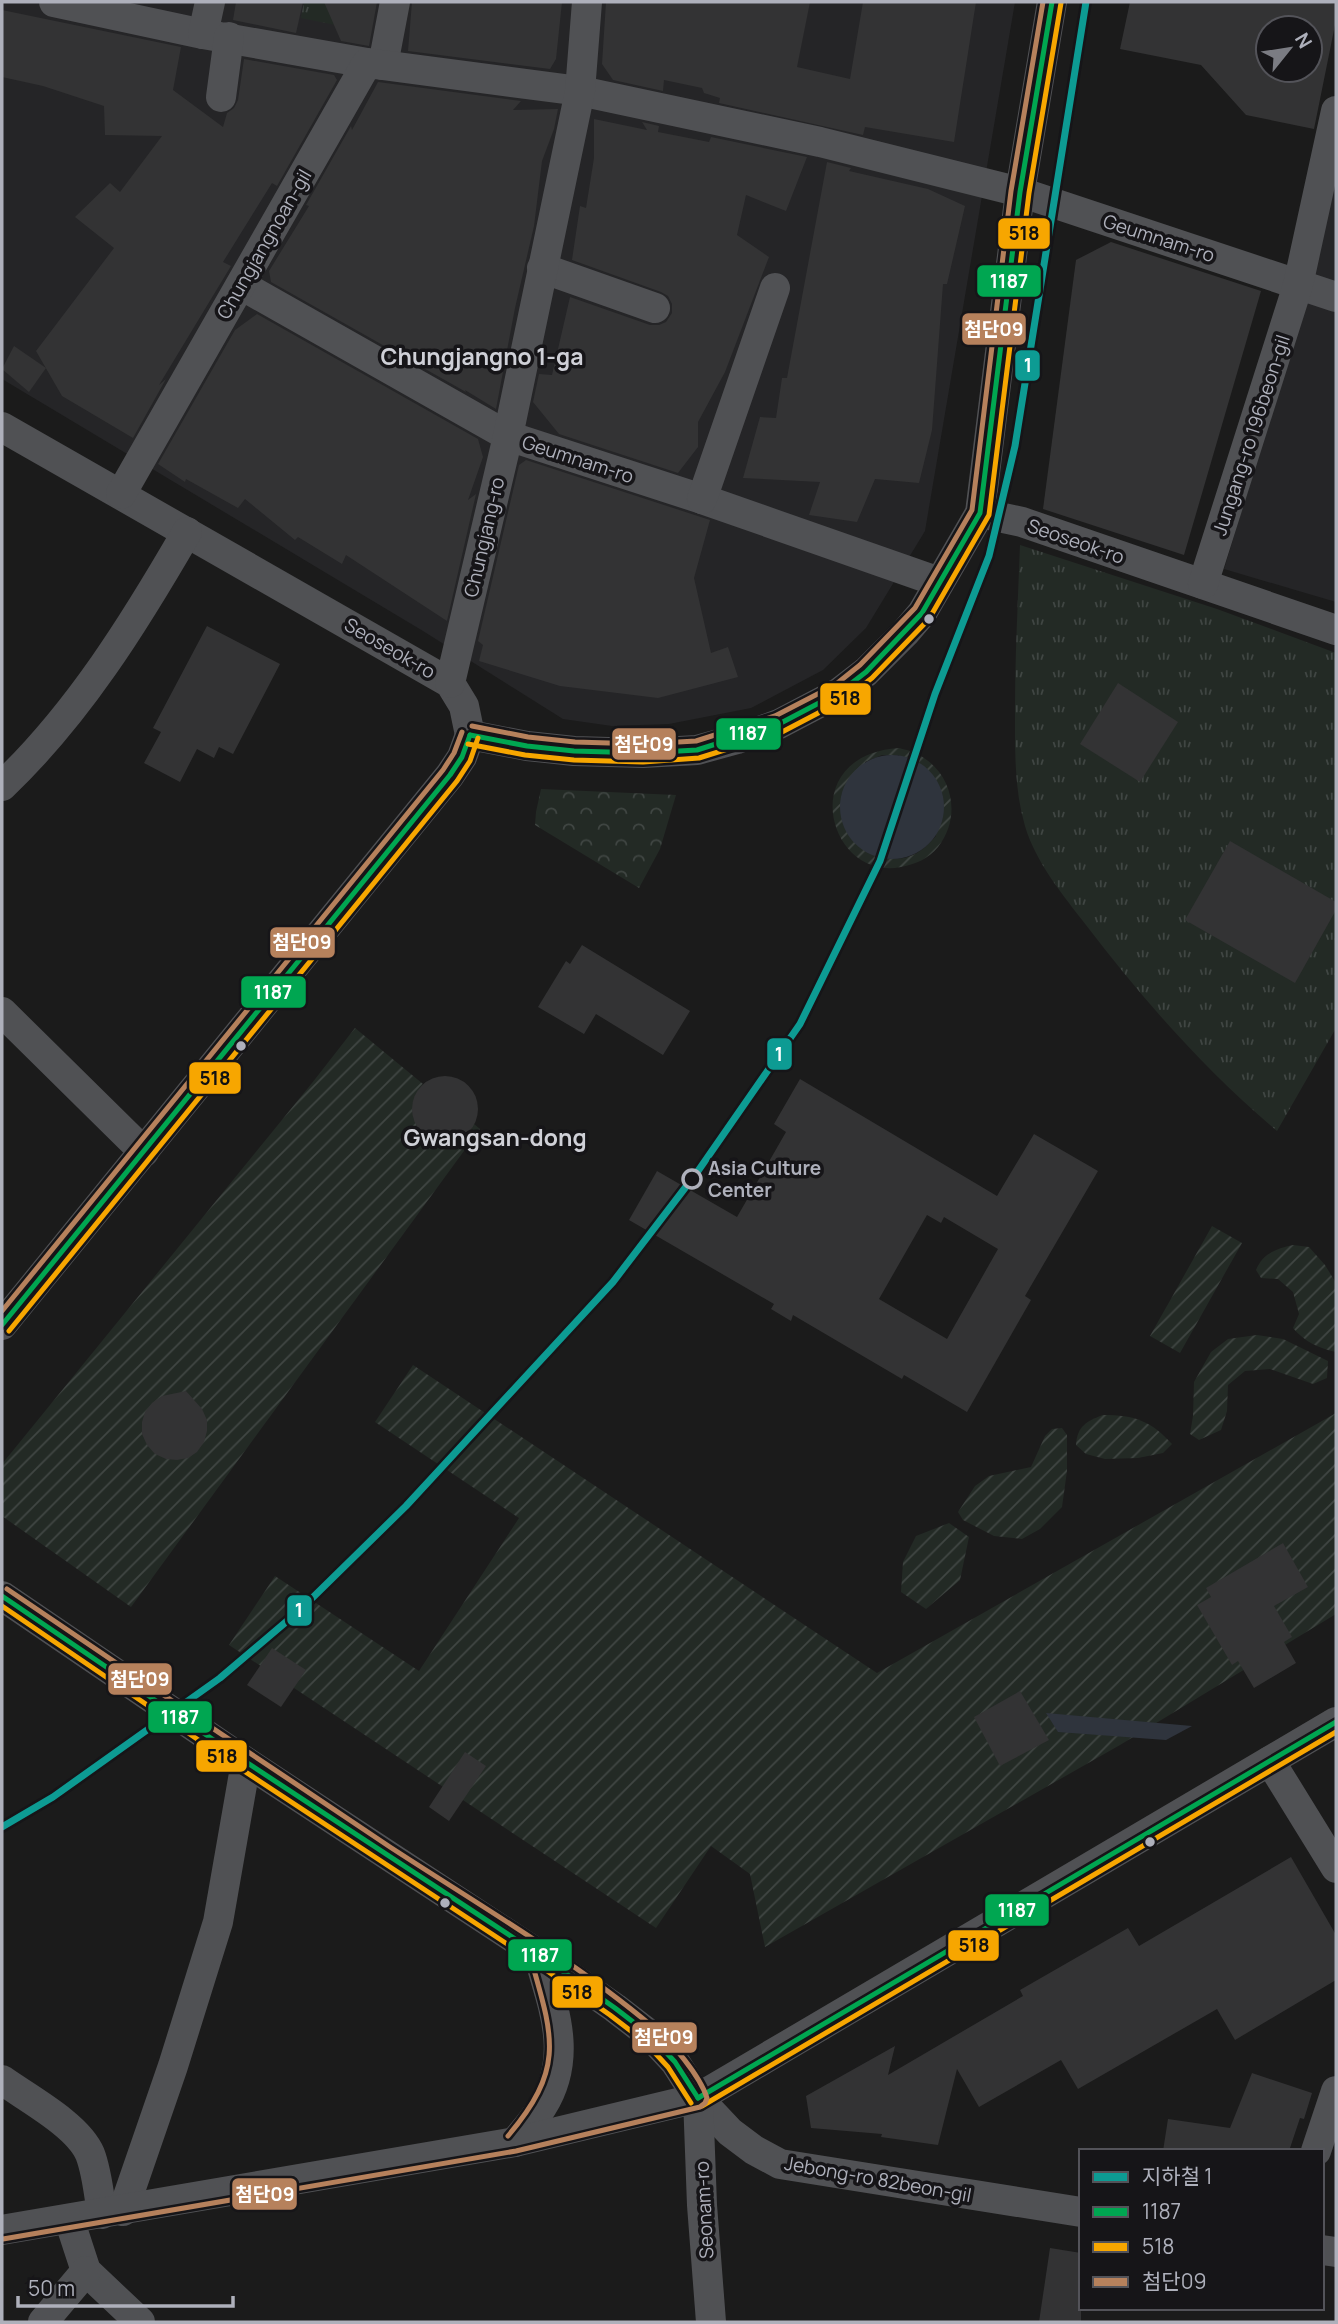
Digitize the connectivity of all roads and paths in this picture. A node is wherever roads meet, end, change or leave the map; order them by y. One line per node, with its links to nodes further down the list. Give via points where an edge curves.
1 (54, 2): 6 (street)
2 (209, 2): 7 (street)
3 (395, 2): 8 (street, Chungjangnoan-gil)
4 (587, 2): 9 (street, Chungjang-ro)
5 (1052, 2): 12 (street)
6 (123, 9): 7 (street)
7 (216, 36): 8 (street); 10 (street)
8 (375, 64): 9 (street); 14 (street, Chungjangnoan-gil)
9 (580, 91): 12 (street, Geumnam-ro, via 820,142); 13 (street, Chungjang-ro)
10 (221, 97)
11 (1336, 111): 15 (street, Jungang-ro 196beon-gil)
12 (1020, 192): 15 (street, Geumnam-ro); 23 (street)
13 (542, 268): 18 (street); 20 (street, Chungjang-ro)
14 (241, 285): 20 (street, Geumnam-ro); 21 (street, Chungjangnoan-gil)
15 (1298, 285): 17 (street); 26 (street, Jungang-ro 196beon-gil)
16 (775, 288): 22 (street)
17 (1336, 297)
18 (655, 308)
19 (2, 427): 21 (street, Seoseok-ro)
20 (508, 436): 22 (street, Geumnam-ro); 28 (street, Chungjang-ro)
21 (121, 494): 24 (street, Seoseok-ro)
22 (702, 499): 25 (street, Geumnam-ro)
23 (980, 513): 25 (street); 26 (street, Seoseok-ro, via 1022,522)
24 (187, 532): 28 (street, Seoseok-ro); 30 (street, via 103,664 25,764)
25 (939, 582): 29 (street, via 905,634 840,692 788,720 737,739 697,750 643,753 551,749)
26 (1203, 584): 27 (street, Seoseok-ro)
27 (1336, 630)
28 (450, 683): 29 (street, Seoseok-ro, via 464,706)
29 (470, 735): 32 (street, via 450,775)
30 (2, 786)
31 (2, 1013): 32 (street)
32 (144, 1152): 33 (street)
33 (2, 1325)
34 (2, 1596): 37 (street, Jebong-ro 82beon-gil)
35 (1336, 1722): 36 (street)
36 (1270, 1761): 38 (street); 42 (street)
37 (246, 1762): 39 (street, Jebong-ro 82beon-gil); 45 (street, via 218,1922 173,2066)
38 (1336, 1868)
39 (538, 1954): 42 (street, Jebong-ro 82beon-gil, via 650,2035 675,2062); 43 (street, via 561,2051 553,2085)
40 (2, 2080): 45 (street, via 84,2144)
41 (1336, 2091): 44 (street)
42 (698, 2098): 43 (street); 46 (street, Jebong-ro 82beon-gil, via 730,2132 780,2164); 52 (street, Seonam-ro)
43 (515, 2143): 45 (street)
44 (1317, 2149)
45 (113, 2212): 47 (street)
46 (1079, 2212)
47 (69, 2219): 48 (street); 49 (street)
48 (2, 2230)
49 (86, 2271): 50 (street); 51 (street)
50 (43, 2322)
51 (139, 2322)
52 (711, 2322)

